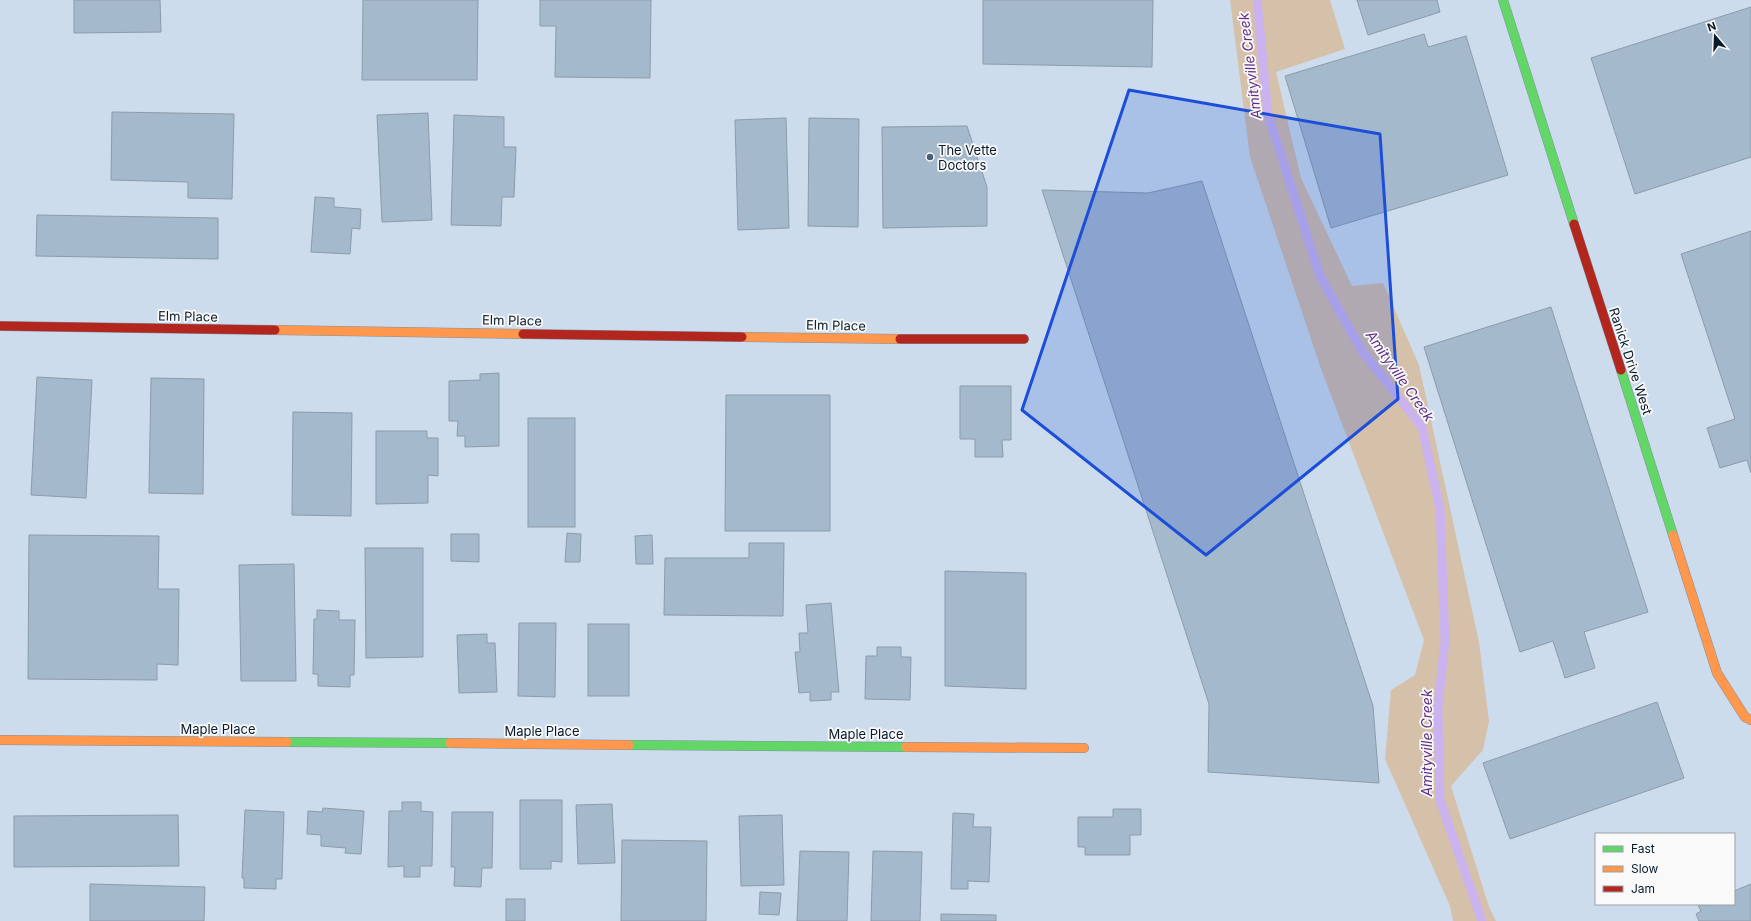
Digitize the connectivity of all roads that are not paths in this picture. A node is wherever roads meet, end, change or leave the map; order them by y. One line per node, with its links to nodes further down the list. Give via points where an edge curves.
1 (1503, 0): 4 (street, Ranick Drive West, via 1717,673 1745,717)
2 (0, 326): 3 (street, Elm Place)
3 (1024, 339)
4 (1751, 720)
5 (0, 740): 6 (street, Maple Place)
6 (1084, 748)

